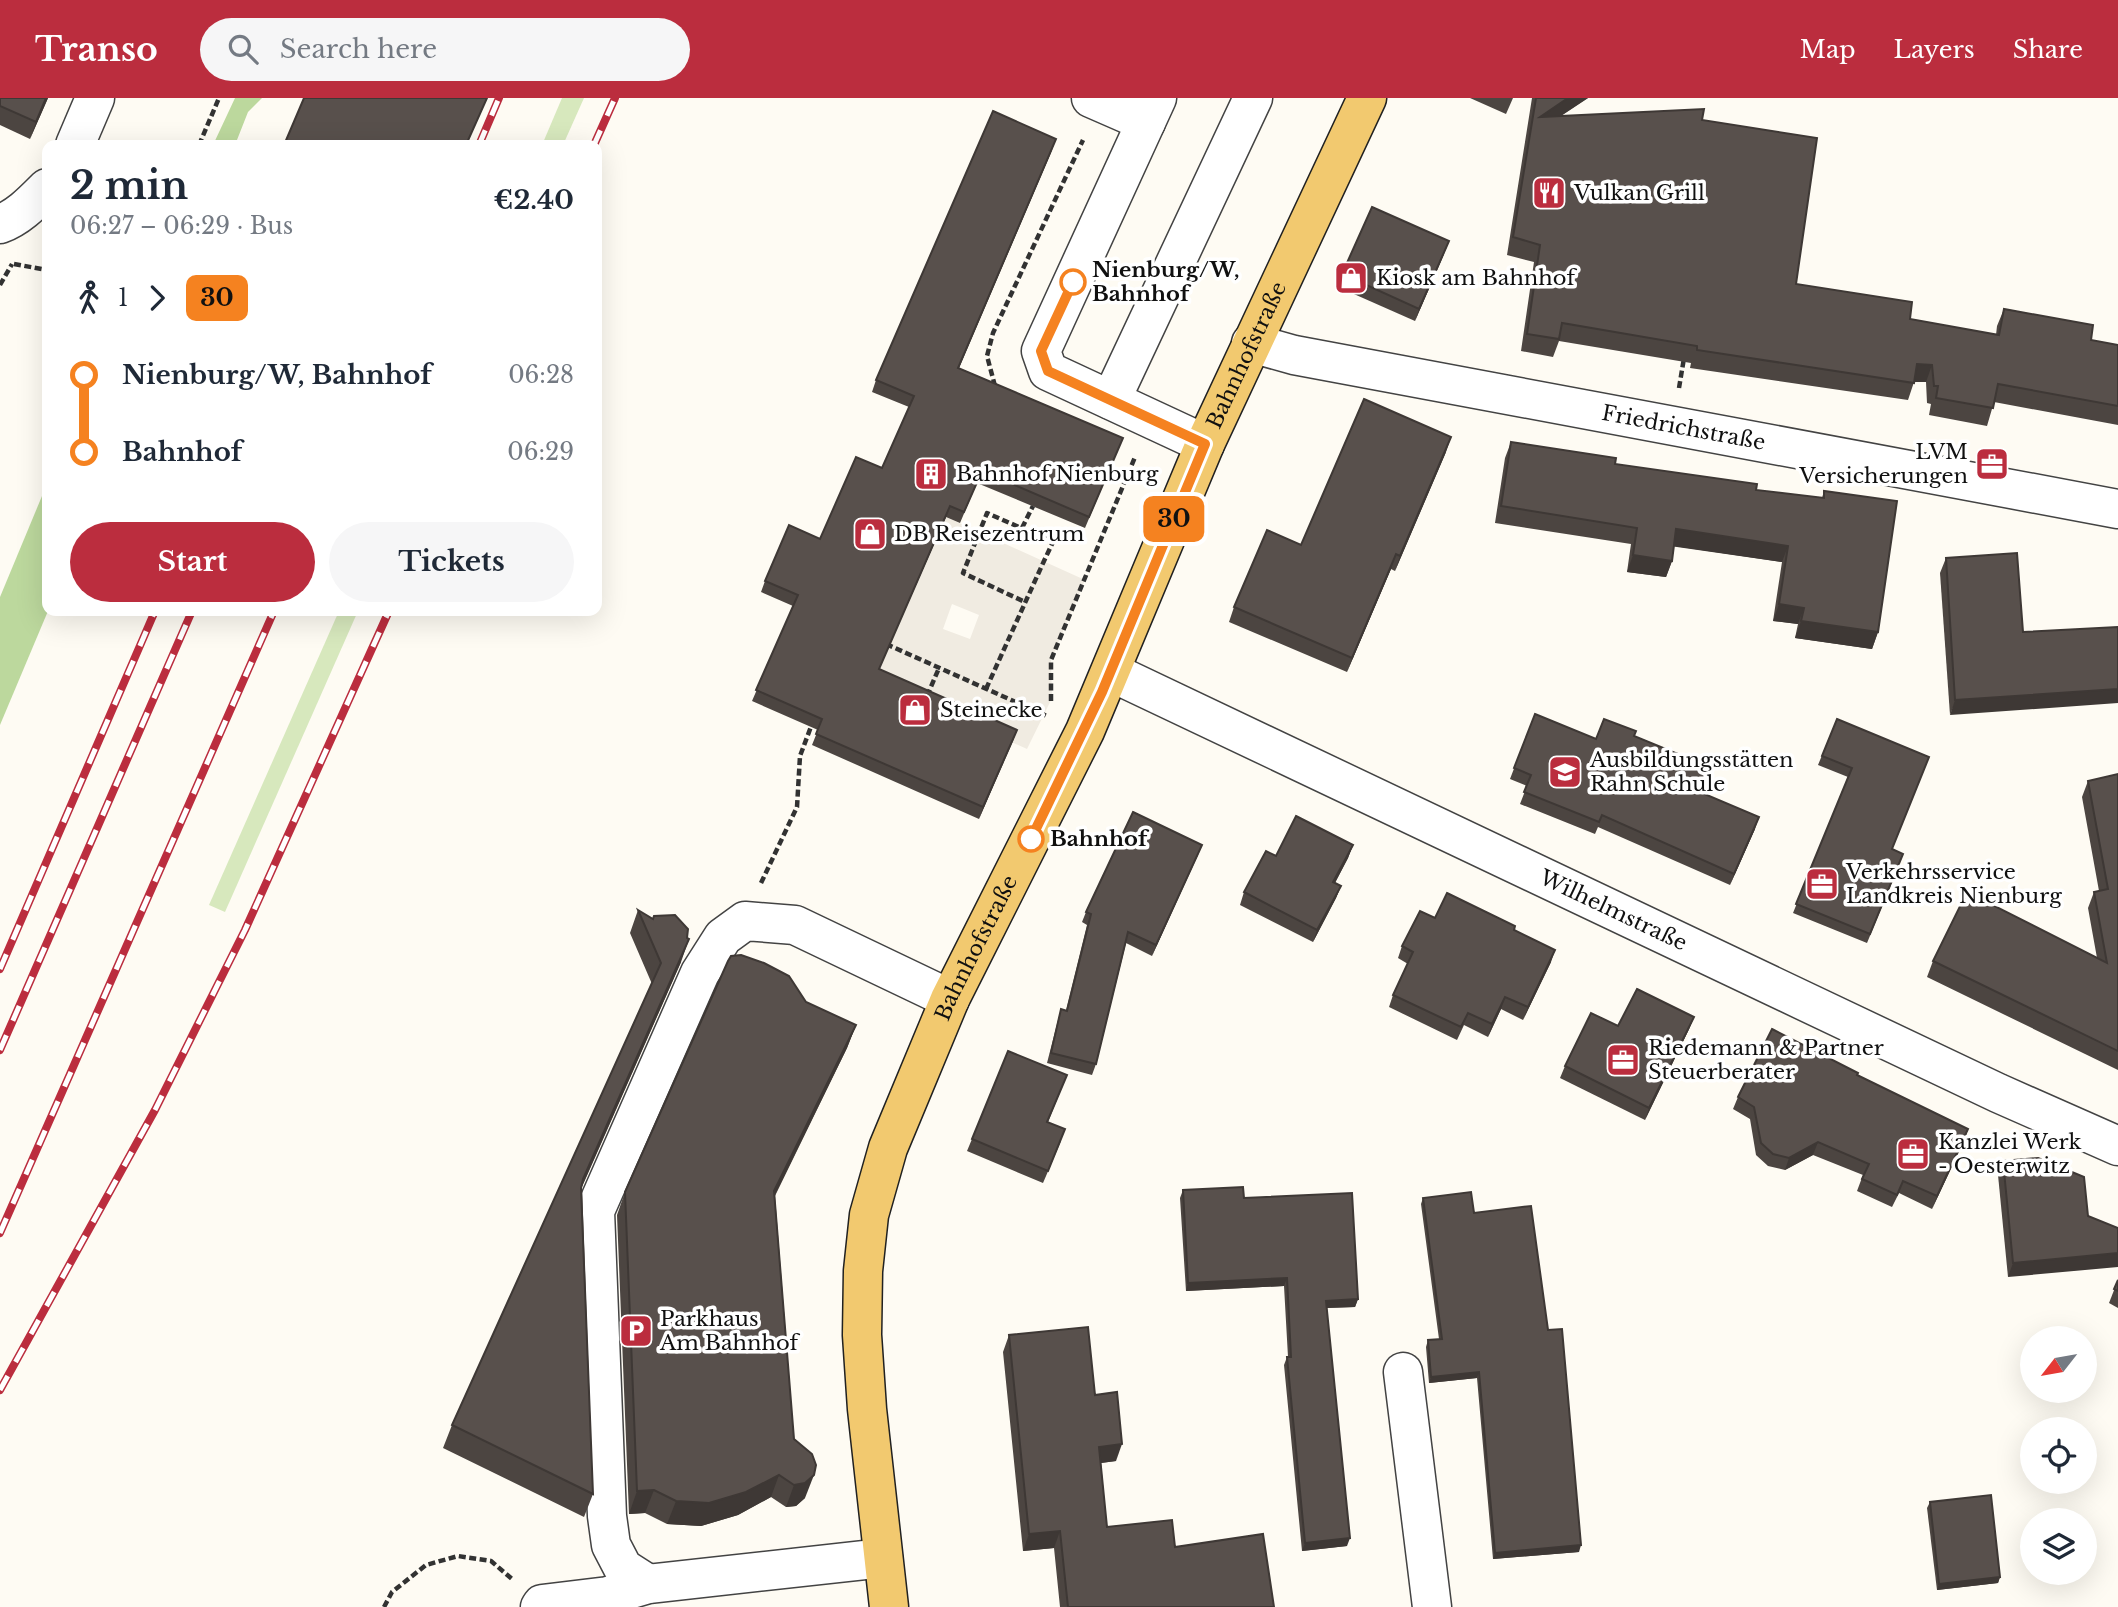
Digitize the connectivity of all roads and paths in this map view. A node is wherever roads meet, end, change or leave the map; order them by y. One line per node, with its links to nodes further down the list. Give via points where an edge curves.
1 (96, 98): 7 (street)
2 (219, 98): 8 (path)
3 (1091, 98): 6 (street)
4 (1253, 98): 15 (street)
5 (1367, 98): 13 (main road, Bahnhofstraße)
6 (1152, 110): 15 (street, via 1041,351 1048,371)
7 (77, 140)
8 (201, 140)
9 (42, 193): 10 (street)
10 (4, 222)
11 (13, 263): 12 (path)
12 (42, 269)
13 (1251, 343): 16 (street, Friedrichstraße); 17 (main road, Bahnhofstraße)
14 (1686, 345): 16 (path)
15 (1111, 400): 17 (street)
16 (1673, 427): 19 (street, Friedrichstraße)
17 (1205, 444): 24 (main road, Bahnhofstraße)
18 (1033, 506): 20 (path)
19 (2118, 509)
20 (1022, 528): 21 (path, via 1052,542); 21 (path, via 987,513 963,573)
21 (1026, 602): 25 (path)
22 (878, 639): 23 (path)
23 (940, 668): 25 (path); 26 (path)
24 (1111, 672): 28 (main road, Bahnhofstraße); 31 (street, Wilhelmstraße)
25 (986, 689): 28 (path)
26 (924, 703)
27 (817, 714): 29 (path, via 800,756 797,807)
28 (1085, 731): 30 (main road, Bahnhofstraße)
29 (757, 890)
30 (950, 999): 33 (main road, Bahnhofstraße, via 888,1148 868,1226 862,1335); 34 (street, via 795,925 745,921 723,937 700,973 595,1211 611,1545 623,1568)
31 (2118, 1146)
32 (1403, 1372): 38 (street)
33 (883, 1558): 34 (street); 37 (main road, Bahnhofstraße)
34 (648, 1584): 35 (street, via 608,1596)
35 (541, 1606): 36 (path, via 491,1561 458,1556 426,1565 392,1592)
36 (384, 1607)
37 (889, 1607)
38 (1432, 1607)

